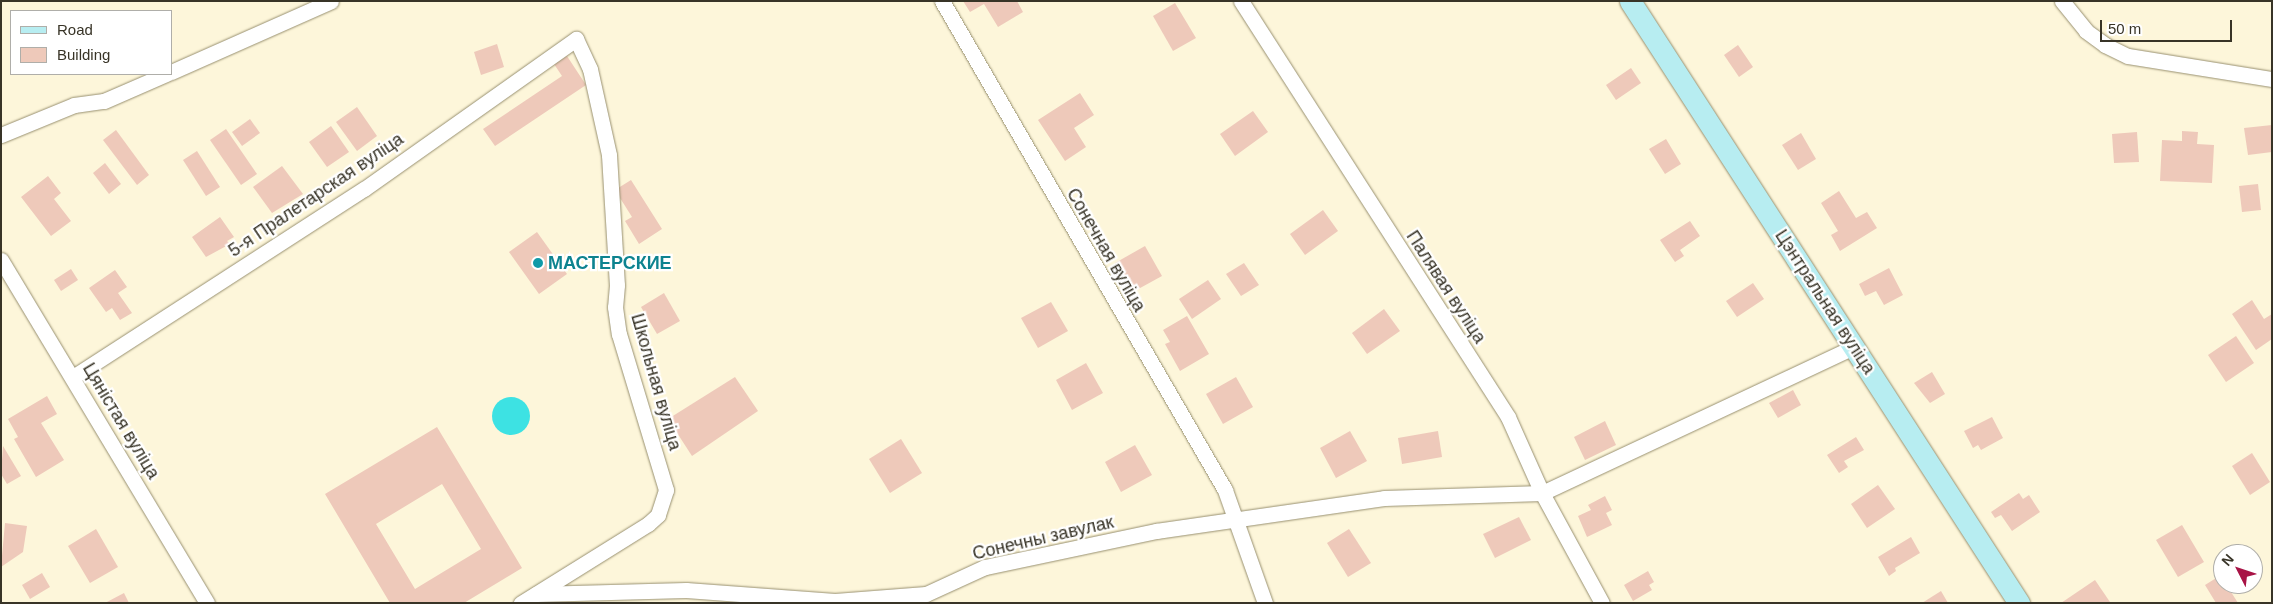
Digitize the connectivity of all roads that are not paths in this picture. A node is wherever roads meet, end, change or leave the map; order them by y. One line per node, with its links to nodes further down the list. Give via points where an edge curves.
1 (331, 1): 7 (street)
2 (942, 1): 15 (street, Сонечная вуліца, via 1167,394 1204,451 1225,490)
3 (1241, 1): 14 (street, Палявая вуліца, via 1508,417)
4 (1630, 1): 12 (street, Цэнтральная вуліца)
5 (2062, 1): 9 (street, via 2086,31 2105,46 2128,56)
6 (576, 39): 13 (street, 5-я Пралетарская вуліца, via 364,189); 16 (street, Школьная вуліца, via 590,69 609,155 615,307 620,334 666,490 658,515 648,524)
7 (172, 72)
8 (164, 75): 10 (street, via 104,101 74,105)
9 (2272, 80)
10 (1, 135)
11 (1, 260): 13 (street, Цяністая вуліца)
12 (1854, 347): 14 (street); 22 (street, Цэнтральная вуліца)
13 (73, 377): 18 (street, Цяністая вуліца)
14 (1542, 493): 15 (street, Сонечны завулак, via 1384,498); 21 (street, Палявая вуліца)
15 (1234, 520): 17 (street, Сонечны завулак, via 1156,531 985,567 926,594); 20 (street, Сонечная вуліца)
16 (536, 594): 17 (street, Сонечны завулак, via 686,590); 19 (street, Школьная вуліца)
17 (836, 602)
18 (207, 603)
19 (521, 603)
20 (1265, 603)
21 (1602, 603)
22 (2019, 603)

